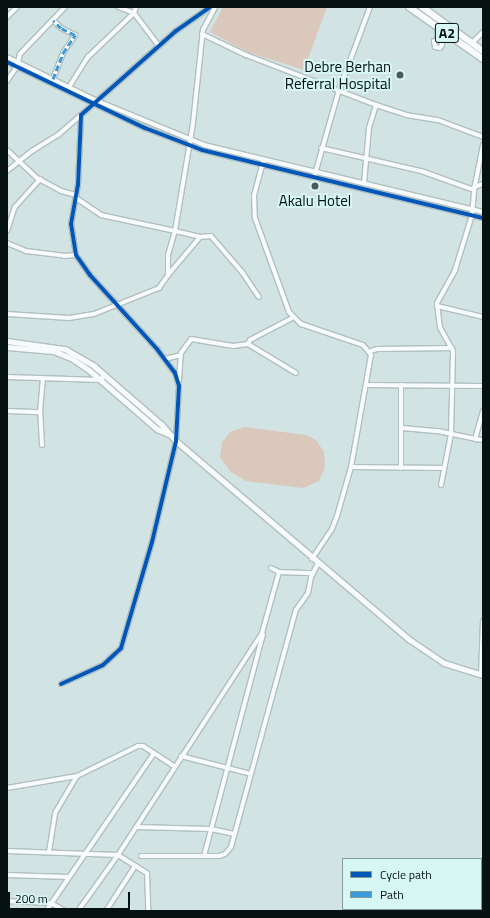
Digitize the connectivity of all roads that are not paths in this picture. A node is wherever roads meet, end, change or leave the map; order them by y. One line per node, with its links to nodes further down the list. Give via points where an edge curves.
1 (17, 7): 11 (street)
2 (65, 7): 12 (street)
3 (118, 7): 10 (street)
4 (136, 7): 10 (street)
5 (210, 7): 18 (street)
6 (215, 7): 15 (street)
7 (370, 7): 27 (street)
8 (409, 7): 13 (highway, A2)
9 (422, 7): 17 (highway, A2)
10 (134, 13): 18 (street); 26 (street, via 88,57)
11 (7, 17)
12 (53, 20): 23 (street, via 20,54); 24 (street, via 61,28 75,35 63,53)
13 (444, 31): 16 (street); 17 (highway, A2)
14 (483, 32): 17 (street)
15 (202, 34): 27 (street, via 246,55); 32 (street, via 196,102)
16 (440, 39)
17 (470, 45): 19 (highway, A2); 21 (highway, A2)
18 (159, 46): 28 (street)
19 (483, 51)
20 (7, 57): 23 (street)
21 (483, 59)
22 (7, 62): 23 (street)
23 (17, 64): 24 (street); 25 (street); 28 (street)
24 (53, 79): 26 (street)
25 (7, 81)
26 (69, 87): 28 (street)
27 (339, 91): 29 (street); 35 (street)
28 (93, 102): 30 (street); 32 (street); 33 (street)
29 (376, 105): 31 (street, via 406,115 438,120); 37 (street)
30 (81, 115): 38 (street, via 58,135); 47 (street)
31 (483, 137)
32 (189, 140): 33 (street); 39 (street)
33 (188, 145): 39 (street); 53 (street)
34 (483, 145): 46 (street)
35 (320, 148): 37 (street); 41 (street)
36 (7, 150): 38 (street)
37 (364, 157): 44 (street); 46 (street)
38 (19, 162): 40 (street); 43 (street)
39 (263, 162): 41 (street); 42 (street); 63 (street, via 254,195 255,218)
40 (7, 171)
41 (315, 172): 42 (street); 44 (street)
42 (315, 177): 50 (street)
43 (40, 179): 47 (street); 52 (street, via 15,207)
44 (364, 183): 48 (street)
45 (483, 184): 46 (street)
46 (474, 188): 48 (street)
47 (76, 196): 53 (street, via 100,215); 56 (street, via 71,224)
48 (471, 209): 49 (street); 50 (street)
49 (483, 212)
50 (472, 215): 51 (street); 60 (street, via 455,270)
51 (483, 218)
52 (7, 231)
53 (175, 231): 54 (street); 57 (street, via 168,255)
54 (200, 237): 57 (street); 58 (street, via 211,236 242,272)
55 (7, 243): 56 (street, via 26,251)
56 (76, 255): 59 (street)
57 (168, 275): 59 (street, via 159,288)
58 (259, 297)
59 (117, 305): 61 (street, via 94,314 69,318); 70 (street)
60 (437, 306): 62 (street); 67 (street, via 440,328)
61 (7, 314)
62 (483, 316)
63 (292, 318): 65 (street, via 250,340); 68 (street, via 301,324 363,344)
64 (7, 341): 74 (main road, via 65,349)
65 (248, 344): 69 (street, via 233,346 191,339); 71 (street)
66 (7, 347): 74 (main road, via 63,354)
67 (452, 348): 68 (street); 77 (street)
68 (371, 351): 75 (street)
69 (180, 355): 70 (street); 78 (street)
70 (165, 359): 78 (street)
71 (296, 373)
72 (7, 377): 73 (street)
73 (43, 378): 74 (street); 82 (street)
74 (102, 378): 87 (main road, via 157,429)
75 (366, 385): 76 (street); 89 (street)
76 (401, 385): 77 (street); 83 (street)
77 (452, 385): 79 (street); 84 (street)
78 (179, 386): 87 (street)
79 (483, 386)
80 (7, 411): 82 (street)
81 (483, 411): 85 (street)
82 (40, 412): 88 (street)
83 (402, 428): 84 (street); 90 (street)
84 (450, 434): 85 (street); 91 (street)
85 (475, 439): 86 (street)
86 (483, 440)
87 (176, 442): 93 (main road); 101 (street, via 152,542 121,648 102,665)
88 (42, 445)
89 (351, 467): 90 (street); 93 (street, via 332,529)
90 (401, 468): 91 (street)
91 (444, 468): 92 (street)
92 (441, 485)
93 (312, 559): 94 (main road)
94 (318, 563): 97 (street); 100 (main road, via 434,658)
95 (271, 568): 96 (street)
96 (279, 572): 97 (street); 99 (street)
97 (313, 573): 106 (street, via 308,593 296,610)
98 (483, 622): 100 (street)
99 (265, 628): 103 (street); 105 (street)
100 (482, 675)
101 (61, 684)
102 (154, 753): 104 (street); 107 (street, via 143,746 134,747); 114 (street)
103 (181, 756): 104 (street); 105 (street)
104 (174, 766): 109 (street)
105 (226, 768): 106 (street); 110 (street)
106 (251, 774): 111 (street)
107 (77, 776): 108 (street); 113 (street, via 55,813)
108 (7, 788)
109 (136, 827): 110 (street); 115 (street)
110 (211, 829): 111 (street); 117 (street)
111 (234, 834): 117 (street, via 231,847 225,854)
112 (7, 851): 113 (street)
113 (49, 852): 114 (street)
114 (86, 854): 115 (street); 120 (street)
115 (118, 855): 118 (street); 125 (street)
116 (141, 856): 117 (street)
117 (204, 856)
118 (135, 866): 126 (street); 127 (street, via 147,873)
119 (7, 875): 120 (street)
120 (69, 877): 122 (street)
121 (7, 901): 122 (street)
122 (51, 903): 123 (street); 124 (street)
123 (46, 911)
124 (65, 911)
125 (78, 911)
126 (106, 911)
127 (148, 911)

